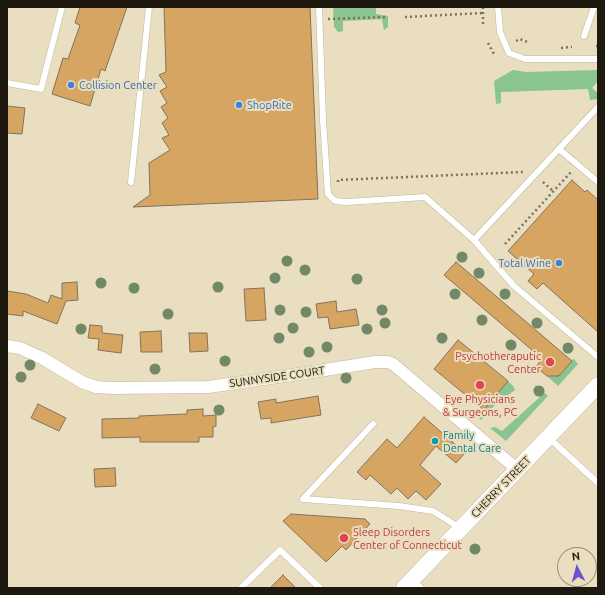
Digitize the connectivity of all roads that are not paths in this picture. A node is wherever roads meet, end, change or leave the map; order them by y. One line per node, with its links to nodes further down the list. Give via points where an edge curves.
1 (62, 7): 8 (lane, via 41,89)
2 (149, 7): 11 (lane)
3 (319, 7): 13 (lane, via 328,194 335,201 425,197)
4 (498, 7): 7 (lane, via 500,32 509,53 525,59)
5 (594, 7): 6 (lane)
6 (584, 36)
7 (598, 59)
8 (7, 84)
9 (598, 107): 10 (lane)
10 (559, 149): 12 (lane); 13 (lane)
11 (131, 182)
12 (598, 182)
13 (474, 240): 15 (lane, via 514,286)
14 (7, 346): 19 (street, SUNNYSIDE COURT, via 20,348 42,358 82,382 96,387 112,388 208,387 306,374 369,362 388,362)
15 (598, 357)
16 (598, 385): 18 (main road, CHERRY STREET)
17 (374, 424): 21 (lane, via 303,499 399,506 433,512)
18 (549, 438): 19 (main road, CHERRY STREET); 20 (lane)
19 (518, 470): 21 (main road, CHERRY STREET)
20 (598, 483)
21 (461, 529): 22 (main road, CHERRY STREET)
22 (413, 585)
23 (241, 588): 24 (lane, via 280,550)
24 (320, 588)

